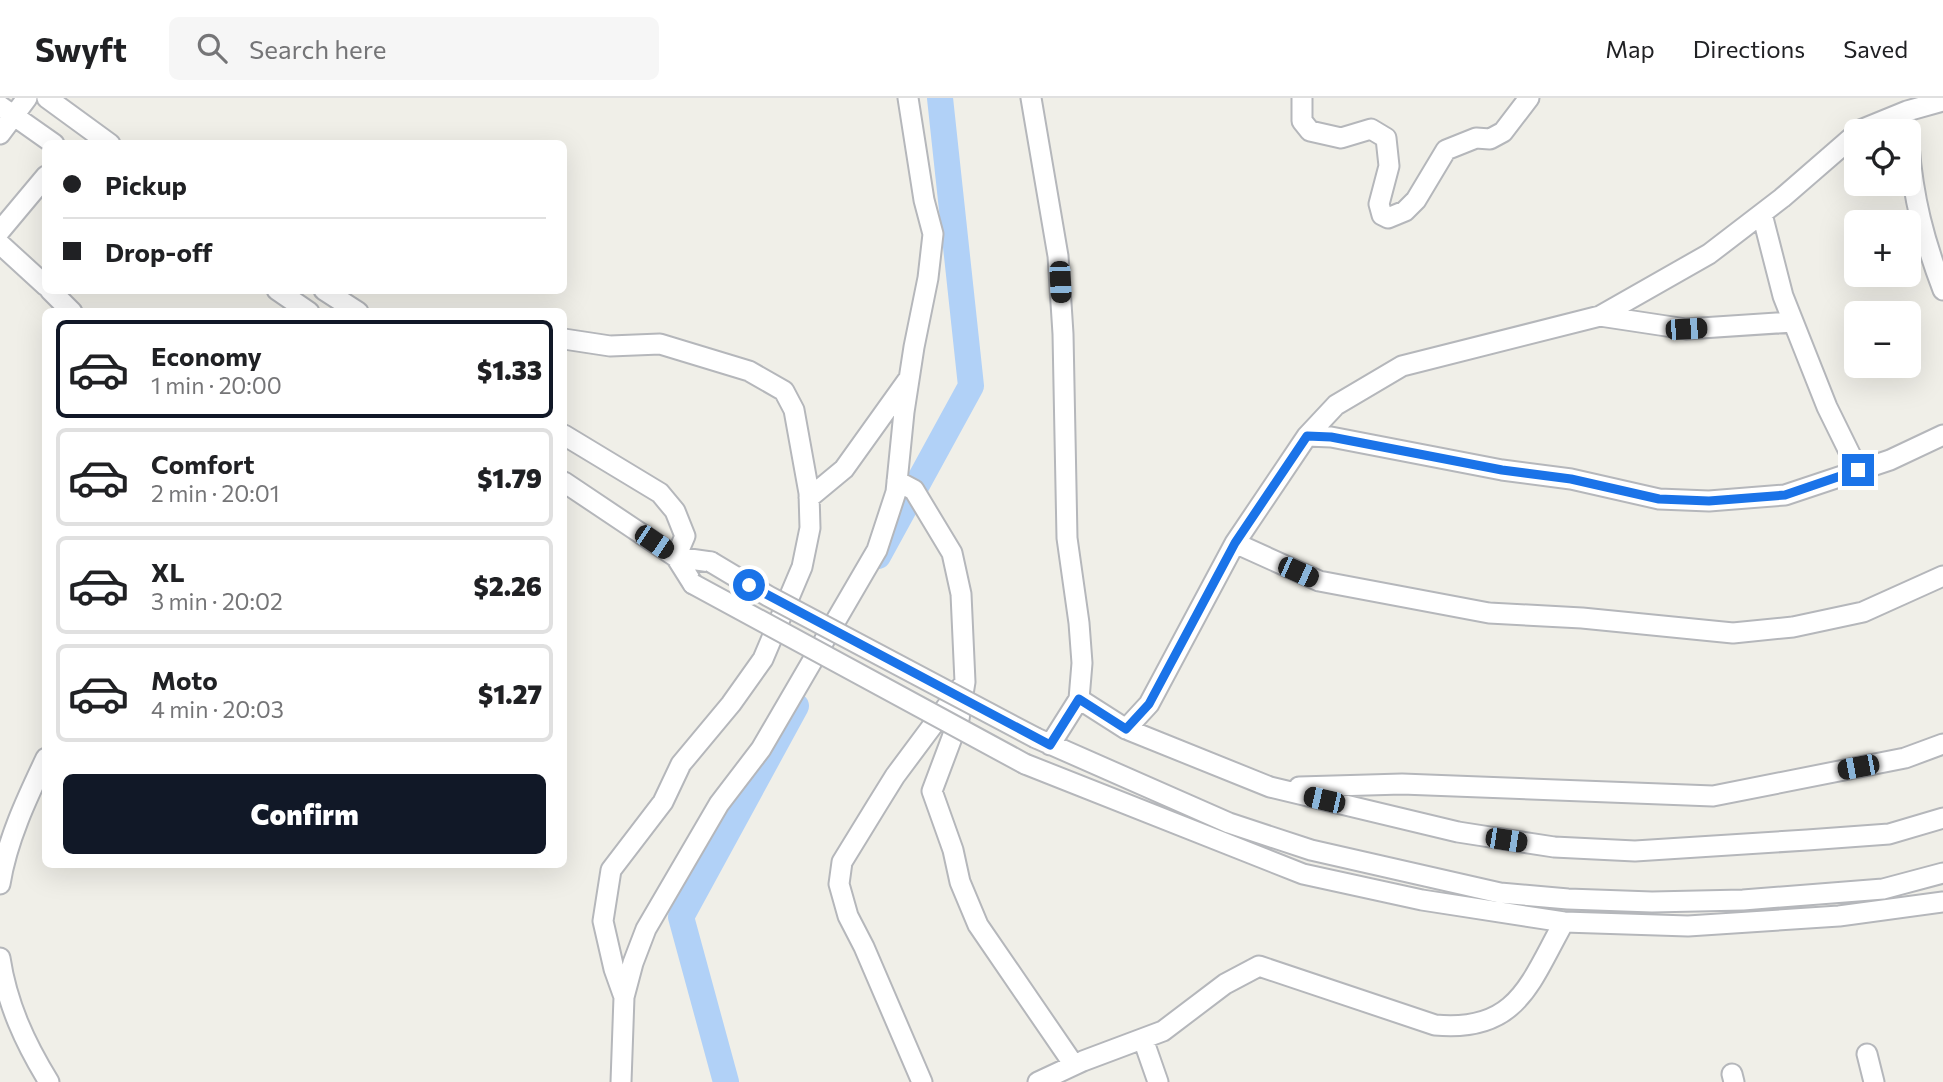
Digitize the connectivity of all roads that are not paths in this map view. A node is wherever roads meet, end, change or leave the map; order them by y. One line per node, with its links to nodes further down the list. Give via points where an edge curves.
1 (27, 98): 8 (street)
2 (47, 98): 14 (street)
3 (908, 98): 32 (street, via 933,234)
4 (1031, 98): 44 (street, via 1058,256 1066,538 1079,623)
5 (1302, 98): 6 (street, via 1302,121 1310,131 1342,138 1371,129 1386,138 1389,166 1379,204 1388,218 1416,200 1446,150 1503,132)
6 (1529, 98)
7 (1943, 102): 9 (street)
8 (6, 111): 12 (street); 13 (street)
9 (1907, 111): 10 (street); 11 (street)
10 (1888, 119)
11 (1907, 119)
12 (0, 134)
13 (48, 140)
14 (105, 140)
15 (1844, 144): 18 (street)
16 (42, 181): 19 (street)
17 (1914, 196): 22 (street)
18 (1762, 214): 29 (street, via 1709,254); 30 (street)
19 (0, 231)
20 (0, 244): 21 (street)
21 (42, 282)
22 (1943, 290)
23 (54, 294): 26 (street)
24 (283, 294): 27 (street)
25 (330, 294): 28 (street)
26 (68, 308)
27 (303, 308)
28 (352, 308)
29 (1600, 316): 30 (street, via 1686,329); 34 (street, via 1402,366 1336,405)
30 (1793, 323): 36 (street)
31 (567, 340): 39 (street, via 610,346 660,344 749,371 783,391 794,410)
32 (910, 377): 37 (street); 39 (street, via 844,469)
33 (1943, 435): 36 (street)
34 (1307, 436): 36 (street, via 1571,479 1659,499 1709,501 1785,495); 40 (street)
35 (567, 437): 41 (street, via 660,493 685,536)
36 (1858, 470)
37 (897, 481): 43 (street, via 914,490 952,553 961,594); 56 (street, via 877,550 761,749 719,804 657,908 632,963)
38 (567, 484): 41 (street)
39 (809, 498): 56 (street, via 810,528 802,566 763,659 681,764 663,803 611,870 603,921)
40 (1235, 543): 42 (street, via 1319,581 1489,613 1732,633 1863,612); 45 (street, via 1149,704)
41 (676, 557): 46 (street, bridge, via 711,562); 54 (street, bridge, via 693,584 1025,764 1303,874 1422,900)
42 (1943, 576)
43 (965, 682): 59 (street, via 959,719 932,791 978,925); 62 (street, via 895,776 842,862 839,884 848,916)
44 (1079, 699): 45 (street); 46 (street)
45 (1126, 729): 49 (street)
46 (1043, 741): 51 (street, via 1229,823 1287,843 1500,893 1652,902 1742,900 1883,888)
47 (1943, 744): 49 (street, via 1905,758 1713,796 1402,785)
48 (42, 767): 52 (street, via 15,830)
49 (1270, 787): 50 (street, via 1458,832 1554,848 1621,851 1889,834)
50 (1943, 818)
51 (1943, 873)
52 (0, 884)
53 (1943, 902): 54 (street, via 1839,916 1688,926)
54 (1564, 922): 57 (street, via 1520,999 1496,1018 1451,1027 1435,1025 1259,966 1225,984 1163,1031)
55 (0, 958): 60 (street, via 16,1022)
56 (624, 997): 61 (street)
57 (1143, 1039): 59 (street); 64 (street)
58 (1867, 1054): 65 (street)
59 (1074, 1065): 63 (street)
60 (49, 1082)
61 (621, 1082)
62 (922, 1082)
63 (1038, 1082)
64 (1158, 1082)
65 (1874, 1082)

